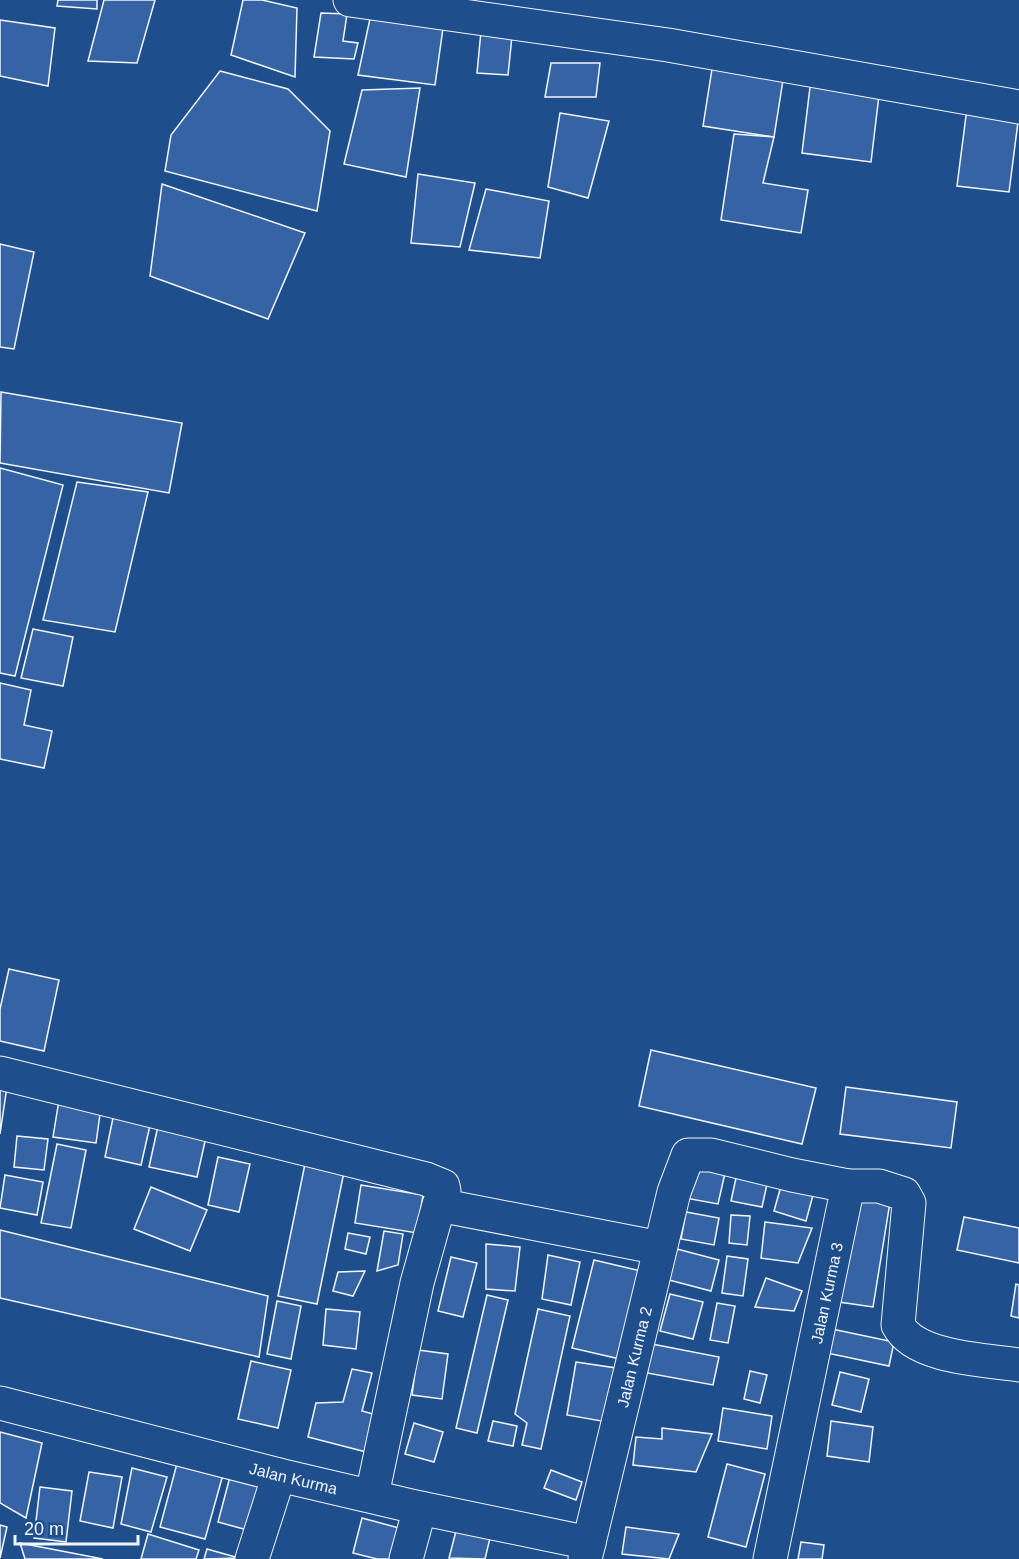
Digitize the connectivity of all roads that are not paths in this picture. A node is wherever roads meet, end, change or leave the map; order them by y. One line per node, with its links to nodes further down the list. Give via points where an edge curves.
1 (350, 0): 2 (street, via 668,45)
2 (1019, 107)
3 (0, 1073): 5 (street, via 426,1179 443,1186)
4 (848, 1186): 6 (street, Jalan Kurma 2, via 711,1155 688,1155); 7 (street, via 879,1186 904,1194 909,1203 898,1325 902,1332 918,1345 945,1353); 15 (street, Jalan Kurma 3)
5 (439, 1205): 6 (street); 10 (street, via 417,1283)
6 (660, 1248): 12 (street, Jalan Kurma 2)
7 (1019, 1365)
8 (0, 1403): 9 (street, Jalan Kurma)
9 (279, 1475): 10 (street, Jalan Kurma); 13 (street)
10 (372, 1496): 11 (street, Jalan Kurma)
11 (420, 1508): 12 (street, Jalan Kurma); 14 (street)
12 (587, 1551)
13 (252, 1559)
14 (406, 1559)
15 (770, 1559)

